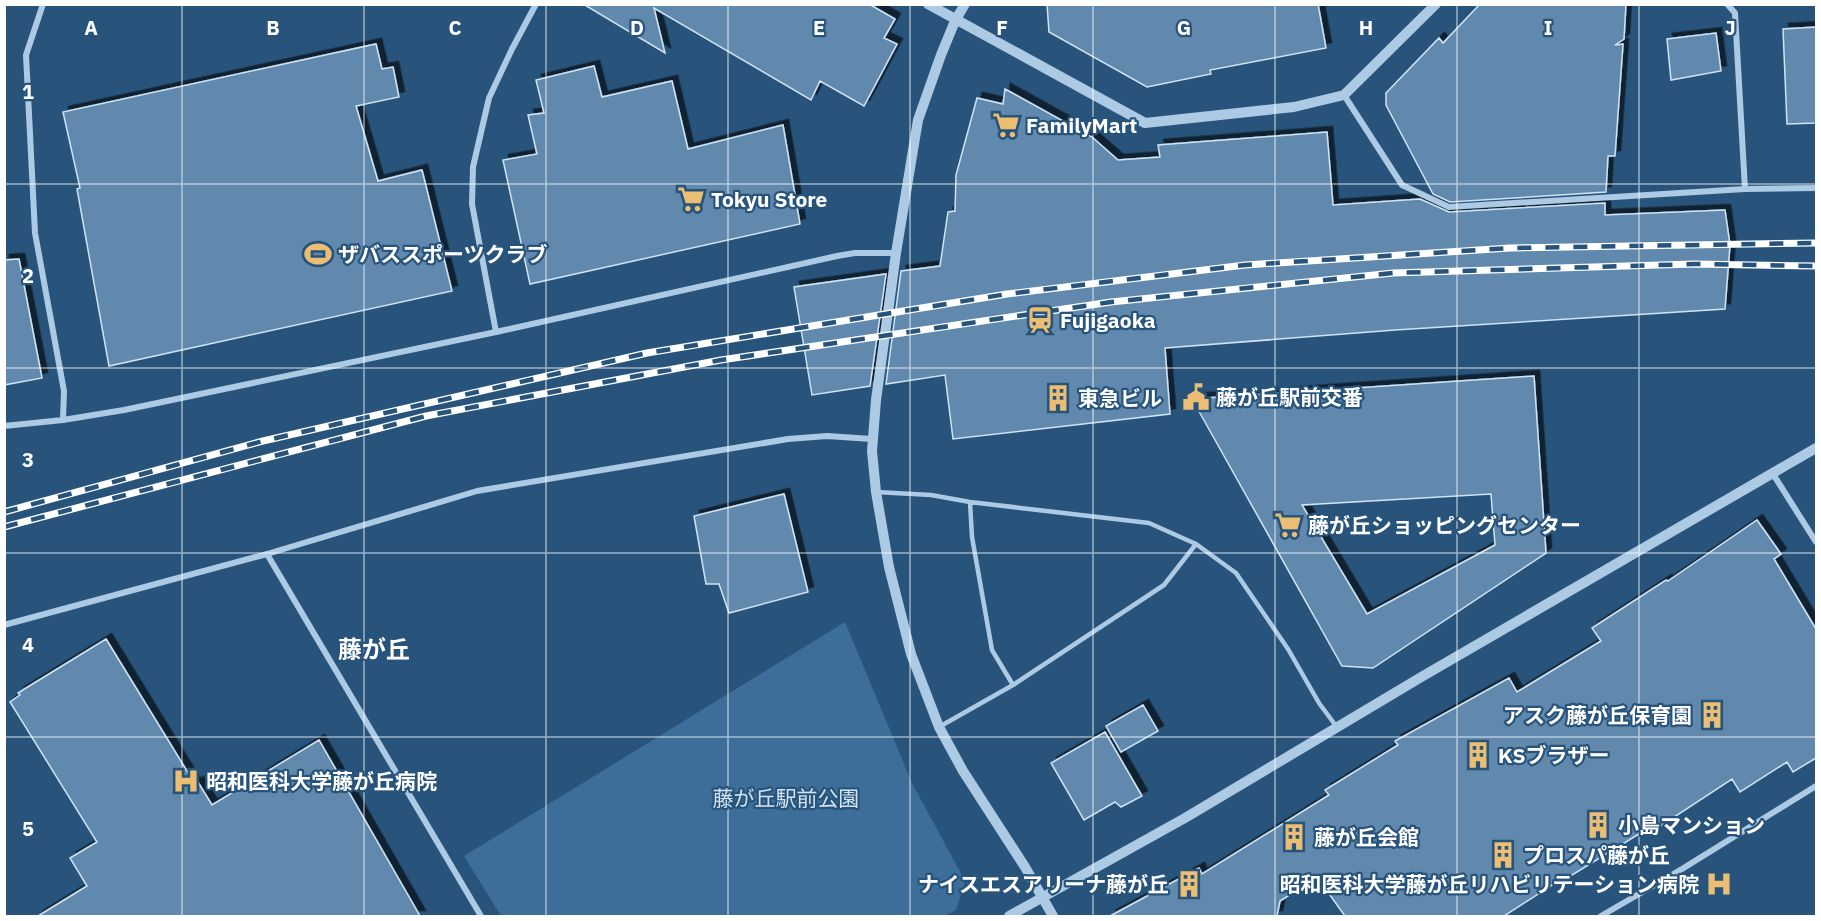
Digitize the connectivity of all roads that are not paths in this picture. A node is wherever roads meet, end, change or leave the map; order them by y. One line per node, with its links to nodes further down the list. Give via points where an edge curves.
1 (43, 4): 13 (street, via 26,55 35,232 64,391)
2 (536, 4): 12 (street, via 489,98 473,167 472,204)
3 (928, 4): 7 (street)
4 (965, 4): 7 (street)
5 (1436, 4): 8 (street)
6 (1727, 4): 10 (street, via 1735,13)
7 (955, 21): 8 (street, via 1145,123 1294,107); 11 (street, via 918,120)
8 (1344, 95): 10 (street, via 1402,185 1449,207)
9 (1816, 188): 10 (street)
10 (1745, 189)
11 (896, 253): 12 (street, via 837,256); 15 (street)
12 (496, 332): 13 (street)
13 (63, 420): 14 (street)
14 (4, 426)
15 (872, 439): 18 (street); 22 (street, via 788,439 477,491)
16 (1816, 447): 17 (street)
17 (1773, 474): 20 (street); 26 (street)
18 (876, 492): 19 (lane); 25 (street, via 889,567 911,654)
19 (970, 502): 21 (lane, via 1149,523); 24 (lane, via 972,537 992,650)
20 (1816, 542)
21 (1196, 544): 24 (lane, via 1164,585); 26 (lane, via 1236,573)
22 (267, 554): 23 (street); 29 (street)
23 (4, 625)
24 (1013, 685): 25 (lane)
25 (939, 727): 28 (street)
26 (1337, 728): 28 (street, via 1175,824)
27 (1816, 786): 32 (street)
28 (1041, 897): 30 (street); 31 (street)
29 (481, 916)
30 (1009, 916)
31 (1053, 916)
32 (1601, 916)

